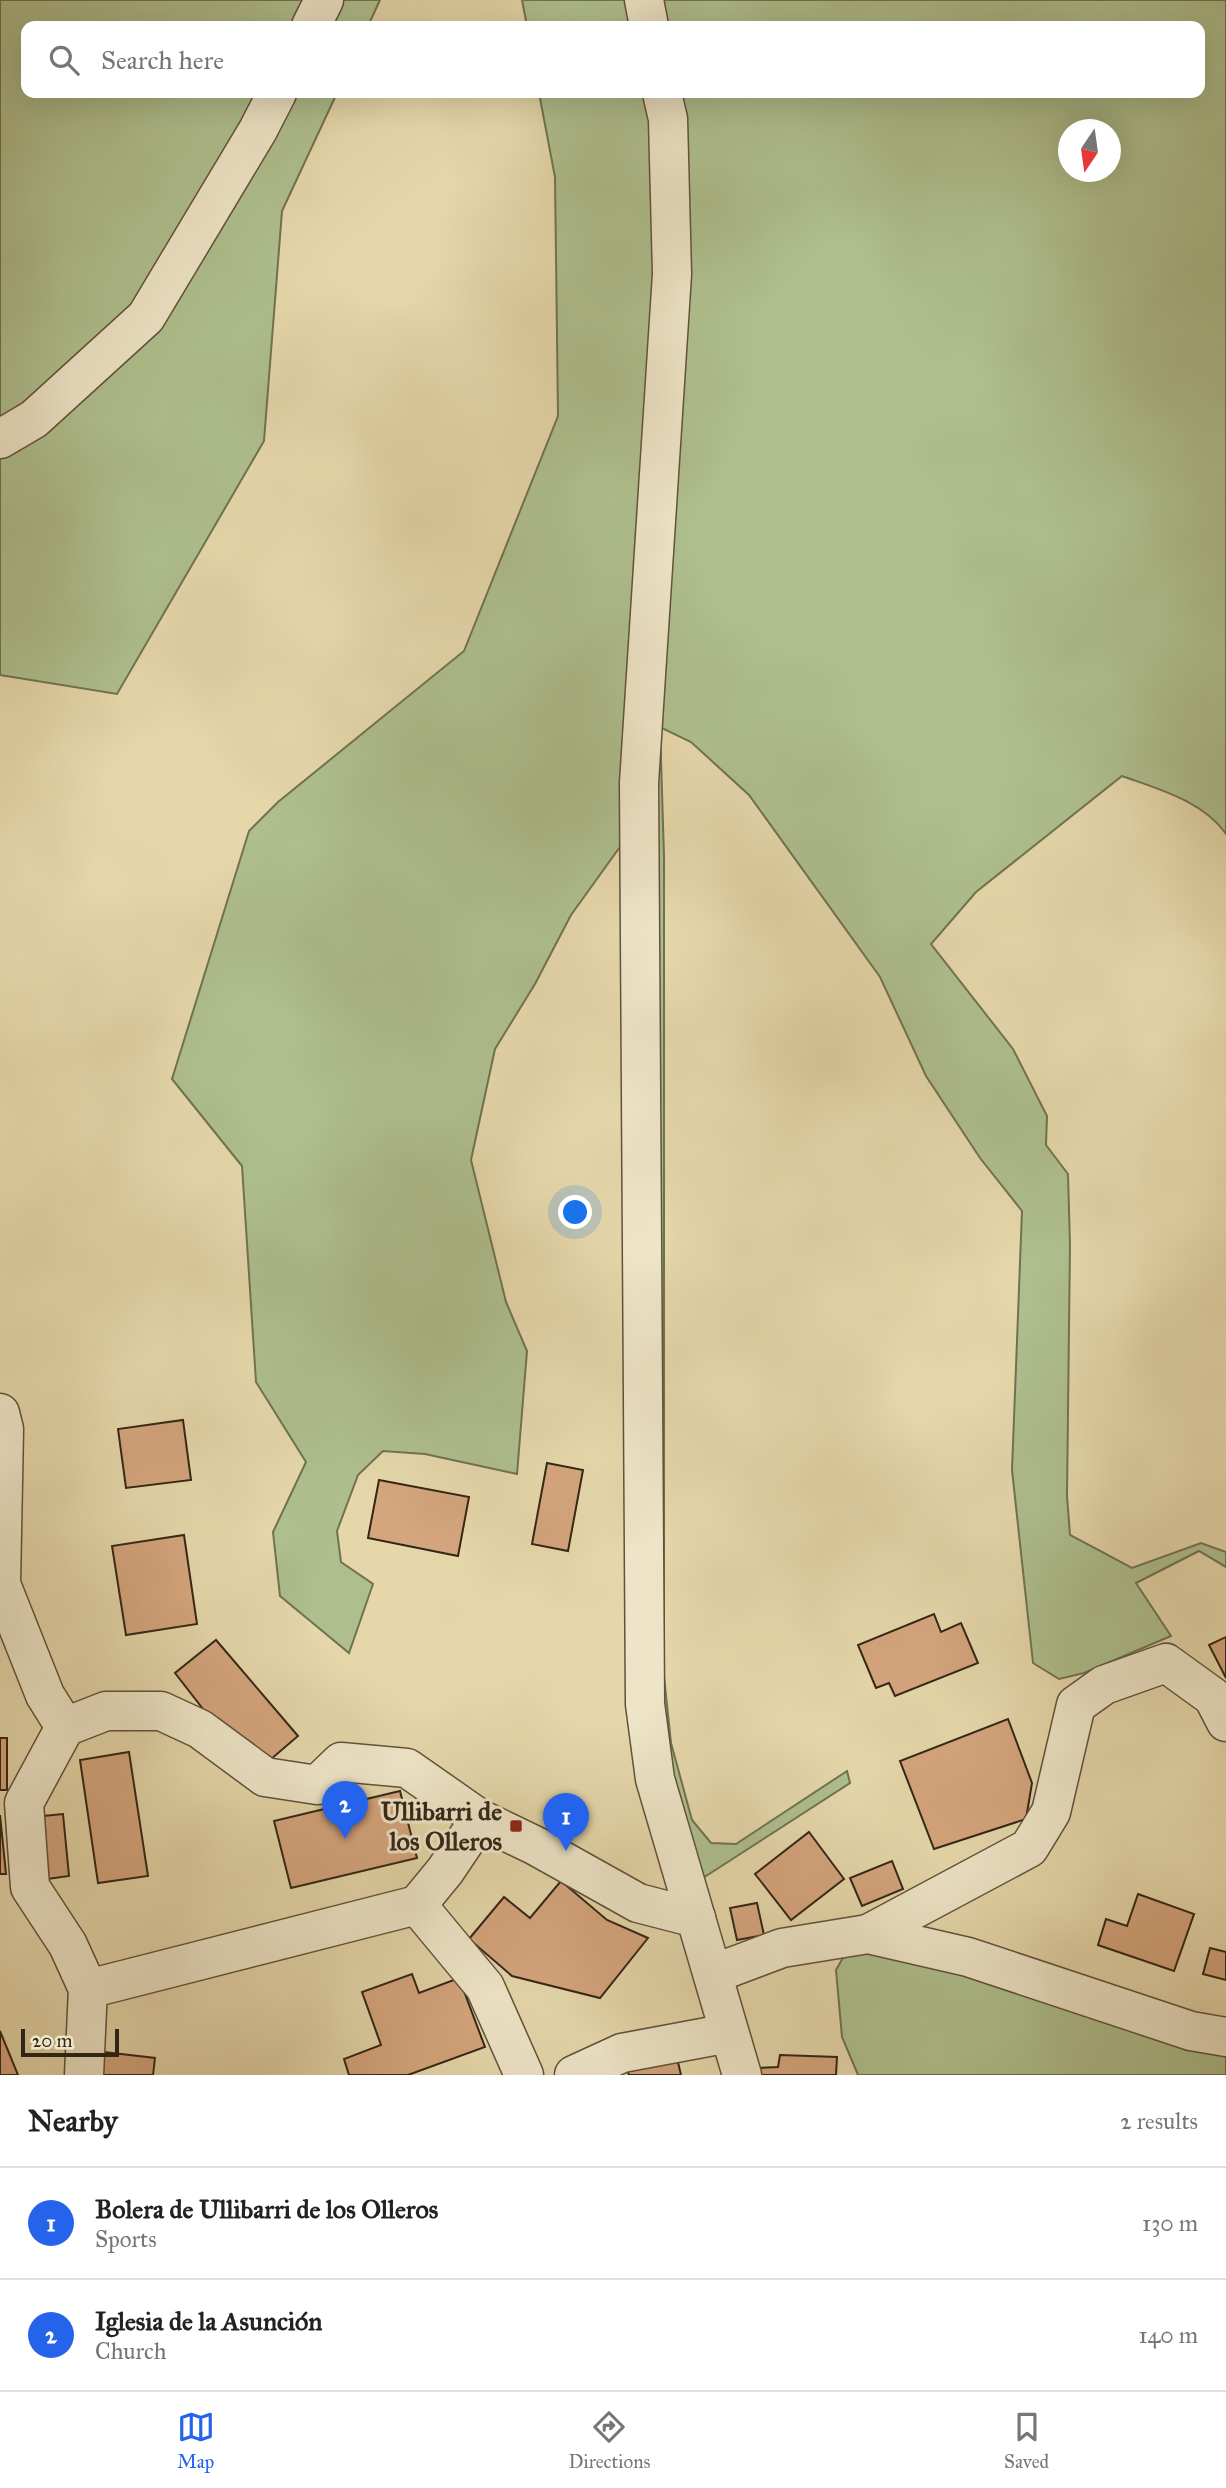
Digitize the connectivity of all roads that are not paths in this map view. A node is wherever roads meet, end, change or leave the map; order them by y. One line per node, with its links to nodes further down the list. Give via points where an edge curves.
1 (324, 0): 3 (street)
2 (644, 0): 4 (street)
3 (314, 21)
4 (648, 21)
5 (274, 98): 7 (street, via 146,317 34,419)
6 (663, 98): 14 (street, via 672,274 639,783 645,1704 655,1779)
7 (0, 439)
8 (0, 1413): 10 (street, via 4,1429 1,1584 45,1695)
9 (1226, 1722): 15 (street, via 1213,1697 1166,1663 1104,1685 1076,1705 1051,1812 1029,1848)
10 (65, 1727): 11 (street, via 106,1711 161,1711 200,1729 265,1777 317,1785 341,1762 407,1768); 12 (street, via 24,1803)
11 (480, 1819): 13 (street); 14 (street, via 638,1903)
12 (15, 1890): 17 (street, via 68,1945)
13 (417, 1905): 17 (street); 21 (street, via 485,1987)
14 (696, 1918): 16 (street)
15 (868, 1934): 16 (street, via 782,1948); 19 (street, via 968,1957 1191,2031)
16 (713, 1974): 18 (street)
17 (88, 1989): 20 (street)
18 (729, 2034): 22 (street, via 622,2053); 23 (street)
19 (1226, 2037)
20 (84, 2075)
21 (524, 2075)
22 (574, 2075)
23 (742, 2075)

